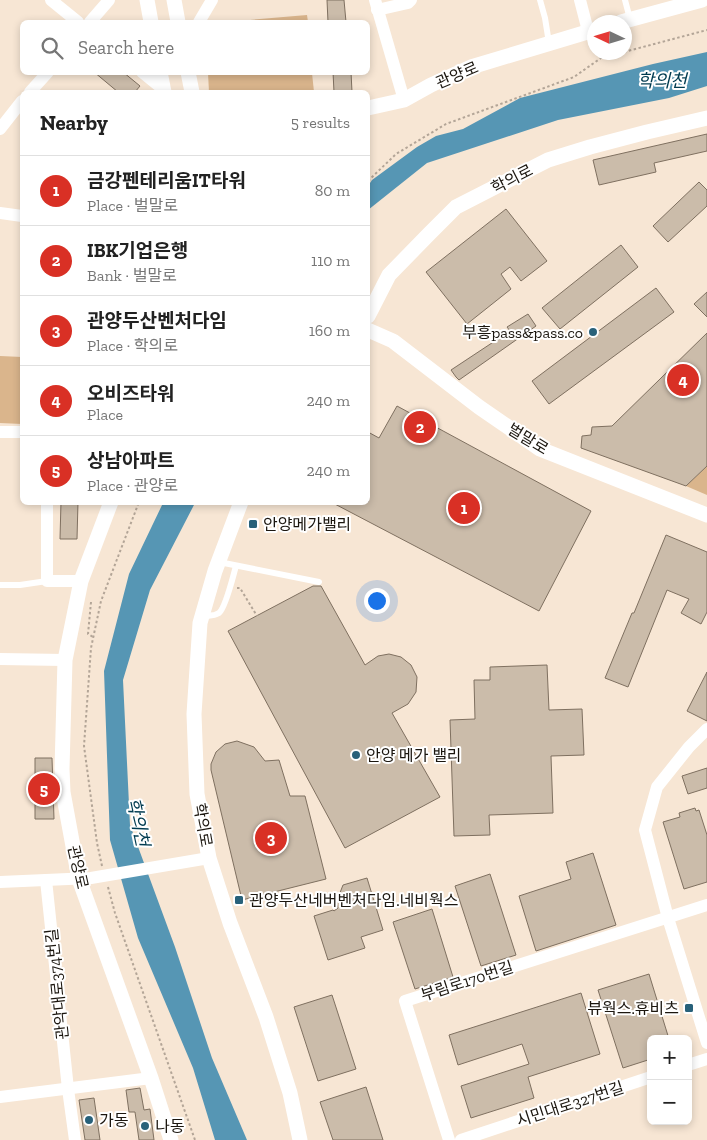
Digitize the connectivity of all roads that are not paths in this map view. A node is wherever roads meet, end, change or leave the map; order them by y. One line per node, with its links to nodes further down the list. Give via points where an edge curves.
1 (51, 0): 16 (street)
2 (108, 0): 17 (street)
3 (147, 0): 18 (street)
4 (174, 0): 19 (street)
5 (212, 0): 20 (street)
6 (412, 0): 11 (street)
7 (540, 0): 22 (lane)
8 (580, 0): 14 (street)
9 (625, 0): 13 (lane)
10 (702, 0): 12 (street)
11 (376, 5): 31 (street)
12 (667, 5): 15 (street)
13 (626, 15)
14 (587, 19)
15 (632, 19)
16 (76, 20)
17 (92, 20)
18 (151, 20)
19 (178, 20)
20 (200, 20)
21 (587, 31): 22 (street, 관양로)
22 (549, 43): 31 (street, 관양로, via 471,68)
23 (46, 75): 27 (street)
24 (145, 75): 28 (street)
25 (161, 75): 29 (street)
26 (189, 75): 30 (street)
27 (36, 90)
28 (163, 90)
29 (164, 90)
30 (192, 90)
31 (404, 100): 33 (street, 관양로)
32 (20, 104): 35 (street)
33 (370, 108)
34 (707, 118): 38 (street, 학의로, via 548,160 456,208 389,275)
35 (0, 129)
36 (0, 213): 37 (street)
37 (20, 216)
38 (370, 312)
39 (370, 331): 45 (street, 벌말로, via 393,342 540,449)
40 (0, 432): 41 (street)
41 (20, 432)
42 (48, 505): 48 (street)
43 (110, 505): 49 (street, 관양로)
44 (240, 505): 46 (street, 학의로)
45 (707, 515)
46 (218, 562): 47 (lane); 52 (street, 학의로)
47 (236, 566): 50 (lane); 52 (lane, via 225,604 219,613)
48 (47, 581): 49 (street); 51 (lane)
49 (81, 582): 54 (street, 관양로)
50 (319, 582)
51 (0, 585)
52 (202, 615): 56 (street, 학의로, via 194,714)
53 (0, 659): 54 (street)
54 (65, 660): 57 (street, 관양로, via 64,792)
55 (707, 729): 61 (street, via 658,787 645,830)
56 (202, 859): 57 (street); 71 (street, 학의로, via 266,1017 290,1093)
57 (85, 878): 58 (street); 65 (street, 관양로)
58 (46, 880): 59 (street); 67 (street, 관악대로374번길)
59 (0, 882)
60 (707, 905): 61 (street)
61 (668, 918): 62 (street); 72 (street, 부림로170번길, via 405,1001)
62 (707, 1043)
63 (707, 1059): 64 (street)
64 (692, 1064)
65 (151, 1078): 67 (street); 70 (street, 관양로)
66 (647, 1078): 73 (street, 시민대로327번길)
67 (68, 1089): 68 (street); 69 (street, 관악대로374번길)
68 (0, 1097)
69 (76, 1140)
70 (172, 1140)
71 (300, 1140)
72 (449, 1140)
73 (461, 1140)

